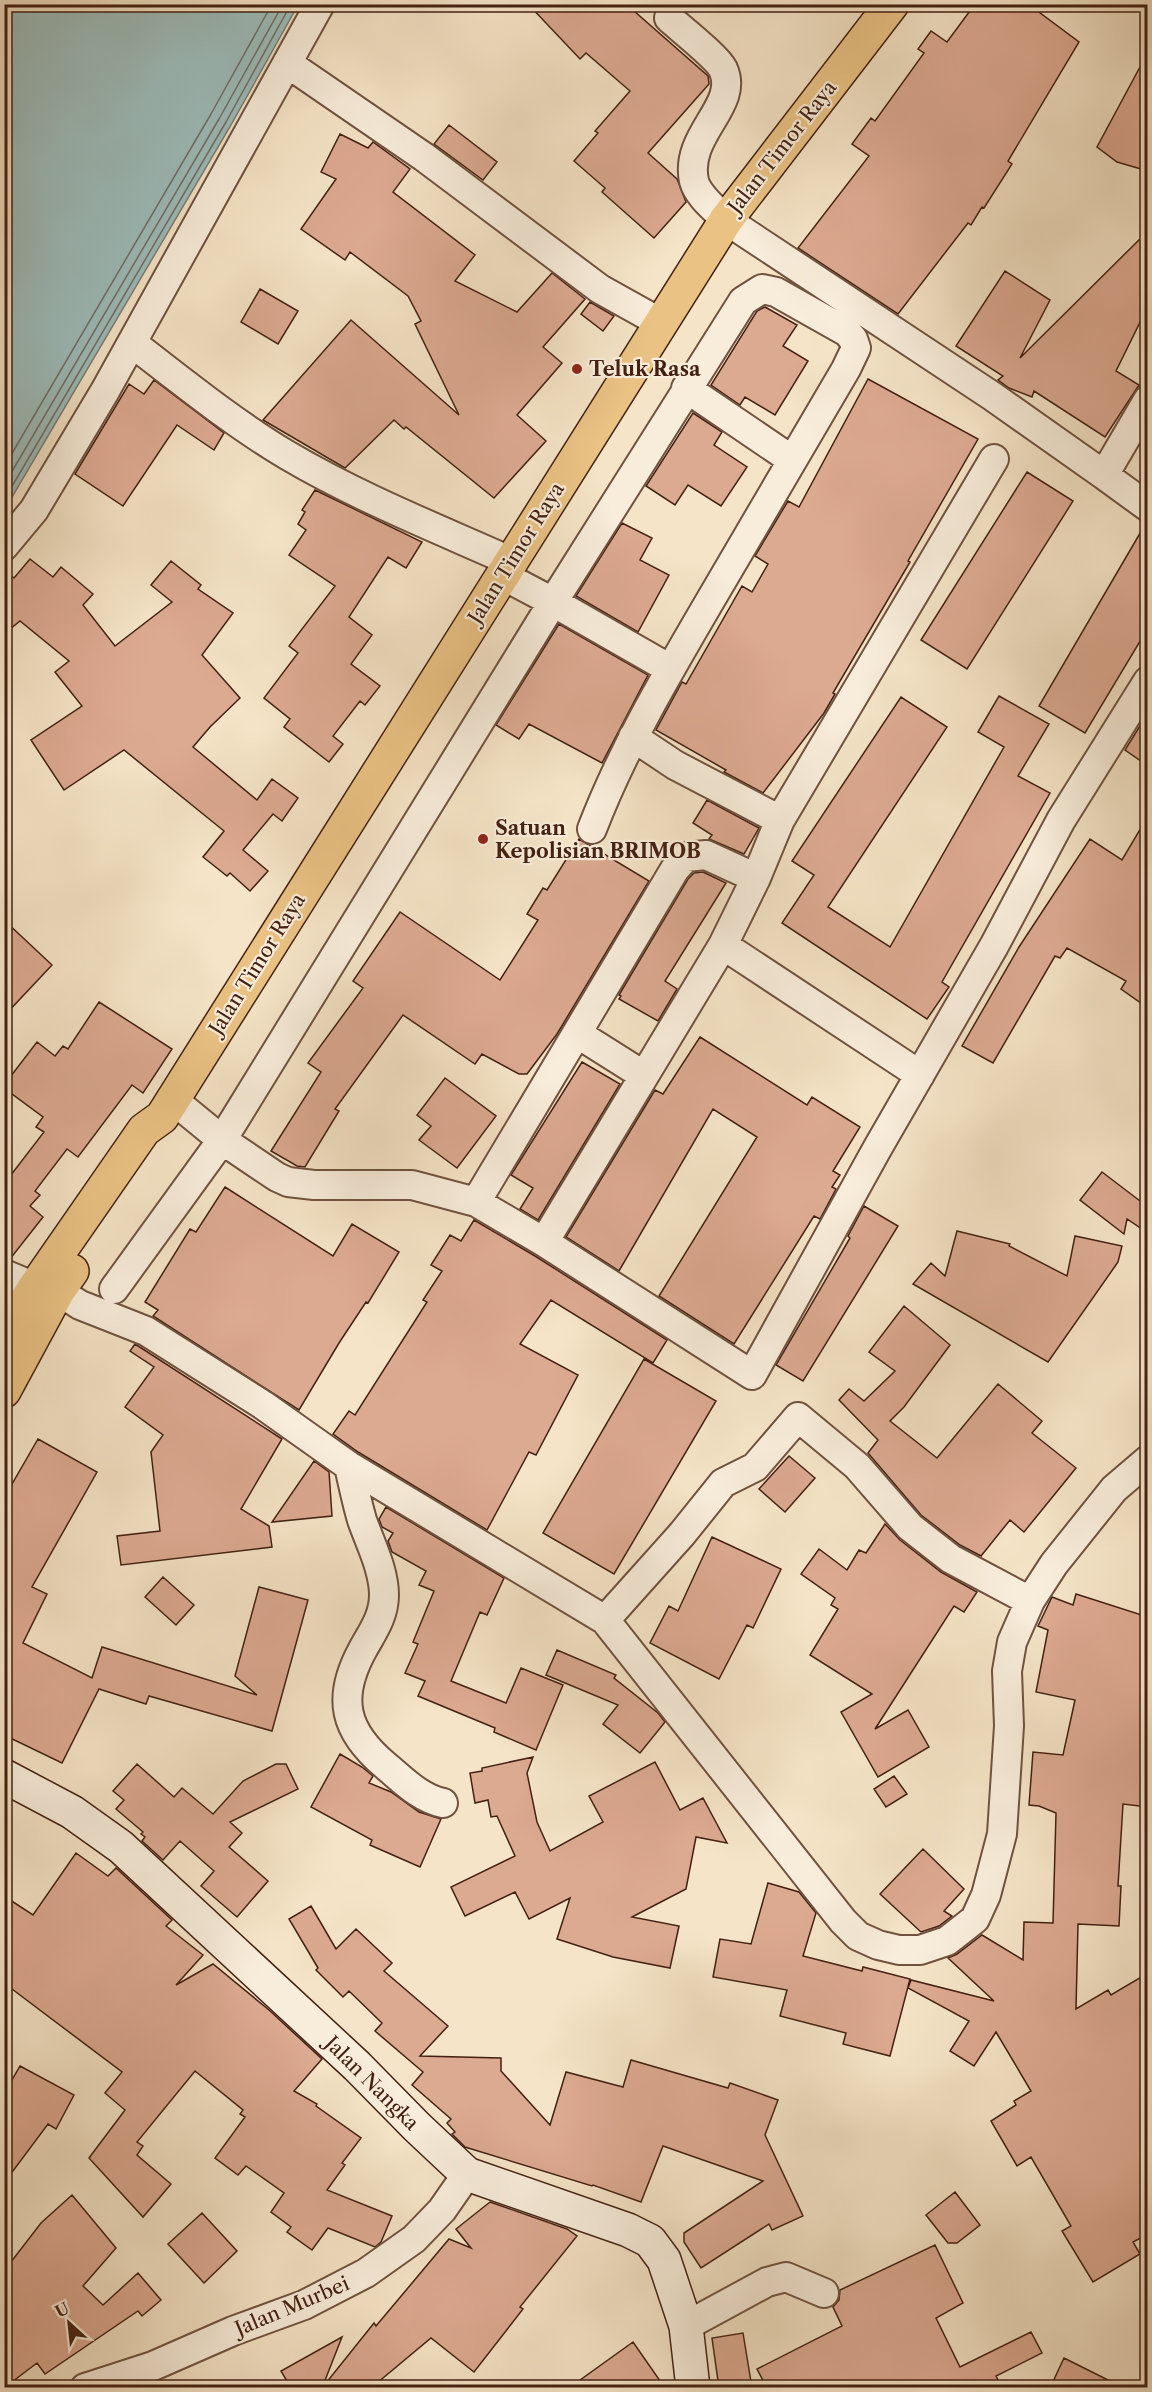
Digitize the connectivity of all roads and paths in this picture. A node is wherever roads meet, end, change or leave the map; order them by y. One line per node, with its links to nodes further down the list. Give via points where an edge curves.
1 (320, 4): 4 (street)
2 (892, 4): 5 (highway, Jalan Timor Raya)
3 (669, 18): 5 (street, via 722,67 726,81 718,110 694,152 694,181 702,196)
4 (287, 63): 6 (street, via 424,157 600,289); 7 (street)
5 (726, 220): 6 (highway, Jalan Timor Raya); 12 (street)
6 (661, 323): 15 (highway, Jalan Timor Raya)
7 (132, 343): 14 (street, via 34,510); 15 (street, via 288,455)
8 (686, 388): 10 (street); 10 (street, via 743,301 762,289 776,292 847,332 856,348); 16 (street)
9 (1148, 400): 12 (street)
10 (792, 459): 17 (street)
11 (994, 459): 20 (street)
12 (1104, 475): 13 (street)
13 (1148, 507)
14 (4, 546)
15 (506, 568): 16 (street); 27 (highway, Jalan Timor Raya)
16 (553, 602): 17 (street); 28 (street)
17 (670, 669): 19 (street)
18 (1148, 681): 26 (street, via 1061,820)
19 (633, 737): 20 (street, via 675,765); 21 (street)
20 (780, 820): 22 (street)
21 (592, 830)
22 (756, 878): 23 (street); 24 (street, via 706,855 686,857 675,869)
23 (723, 945): 25 (street); 26 (street)
24 (578, 1034): 25 (street); 29 (street)
25 (643, 1075): 30 (street)
26 (920, 1075): 30 (street, via 752,1375)
27 (167, 1108): 28 (street); 32 (highway, Jalan Timor Raya, via 160,1142)
28 (222, 1140): 29 (street, via 288,1182 412,1185); 33 (street)
29 (476, 1202): 30 (street)
30 (544, 1242)
31 (4, 1274): 32 (street)
32 (47, 1289): 34 (highway, Jalan Timor Raya); 35 (highway, Jalan Timor Raya); 37 (street, via 146,1331 263,1405)
33 (114, 1289)
34 (4, 1337)
35 (4, 1391)
36 (1148, 1460): 38 (street, via 1114,1489)
37 (349, 1466): 39 (street); 41 (street, via 384,1597 380,1621 351,1673 346,1694 348,1710 366,1750 417,1792)
38 (1030, 1600): 39 (street, via 951,1559 910,1527 857,1466 798,1417 755,1467 723,1483); 39 (street, via 1012,1642 1007,1671 1009,1726 1002,1834 987,1894 975,1919 947,1941 920,1950 878,1945 851,1929)
39 (605, 1620)
40 (4, 1776): 42 (street, Jalan Nangka, via 72,1812 121,1847)
41 (443, 1803)
42 (467, 2174): 44 (street, Jalan Nangka, via 650,2241 664,2260); 45 (street, Jalan Murbei, via 442,2210 414,2239 366,2273 303,2305 233,2331)
43 (824, 2293): 44 (street, via 786,2277 767,2282)
44 (686, 2326): 47 (street, Jalan Nangka)
45 (158, 2377): 46 (street, Jalan Murbei)
46 (85, 2388)
47 (693, 2388)

